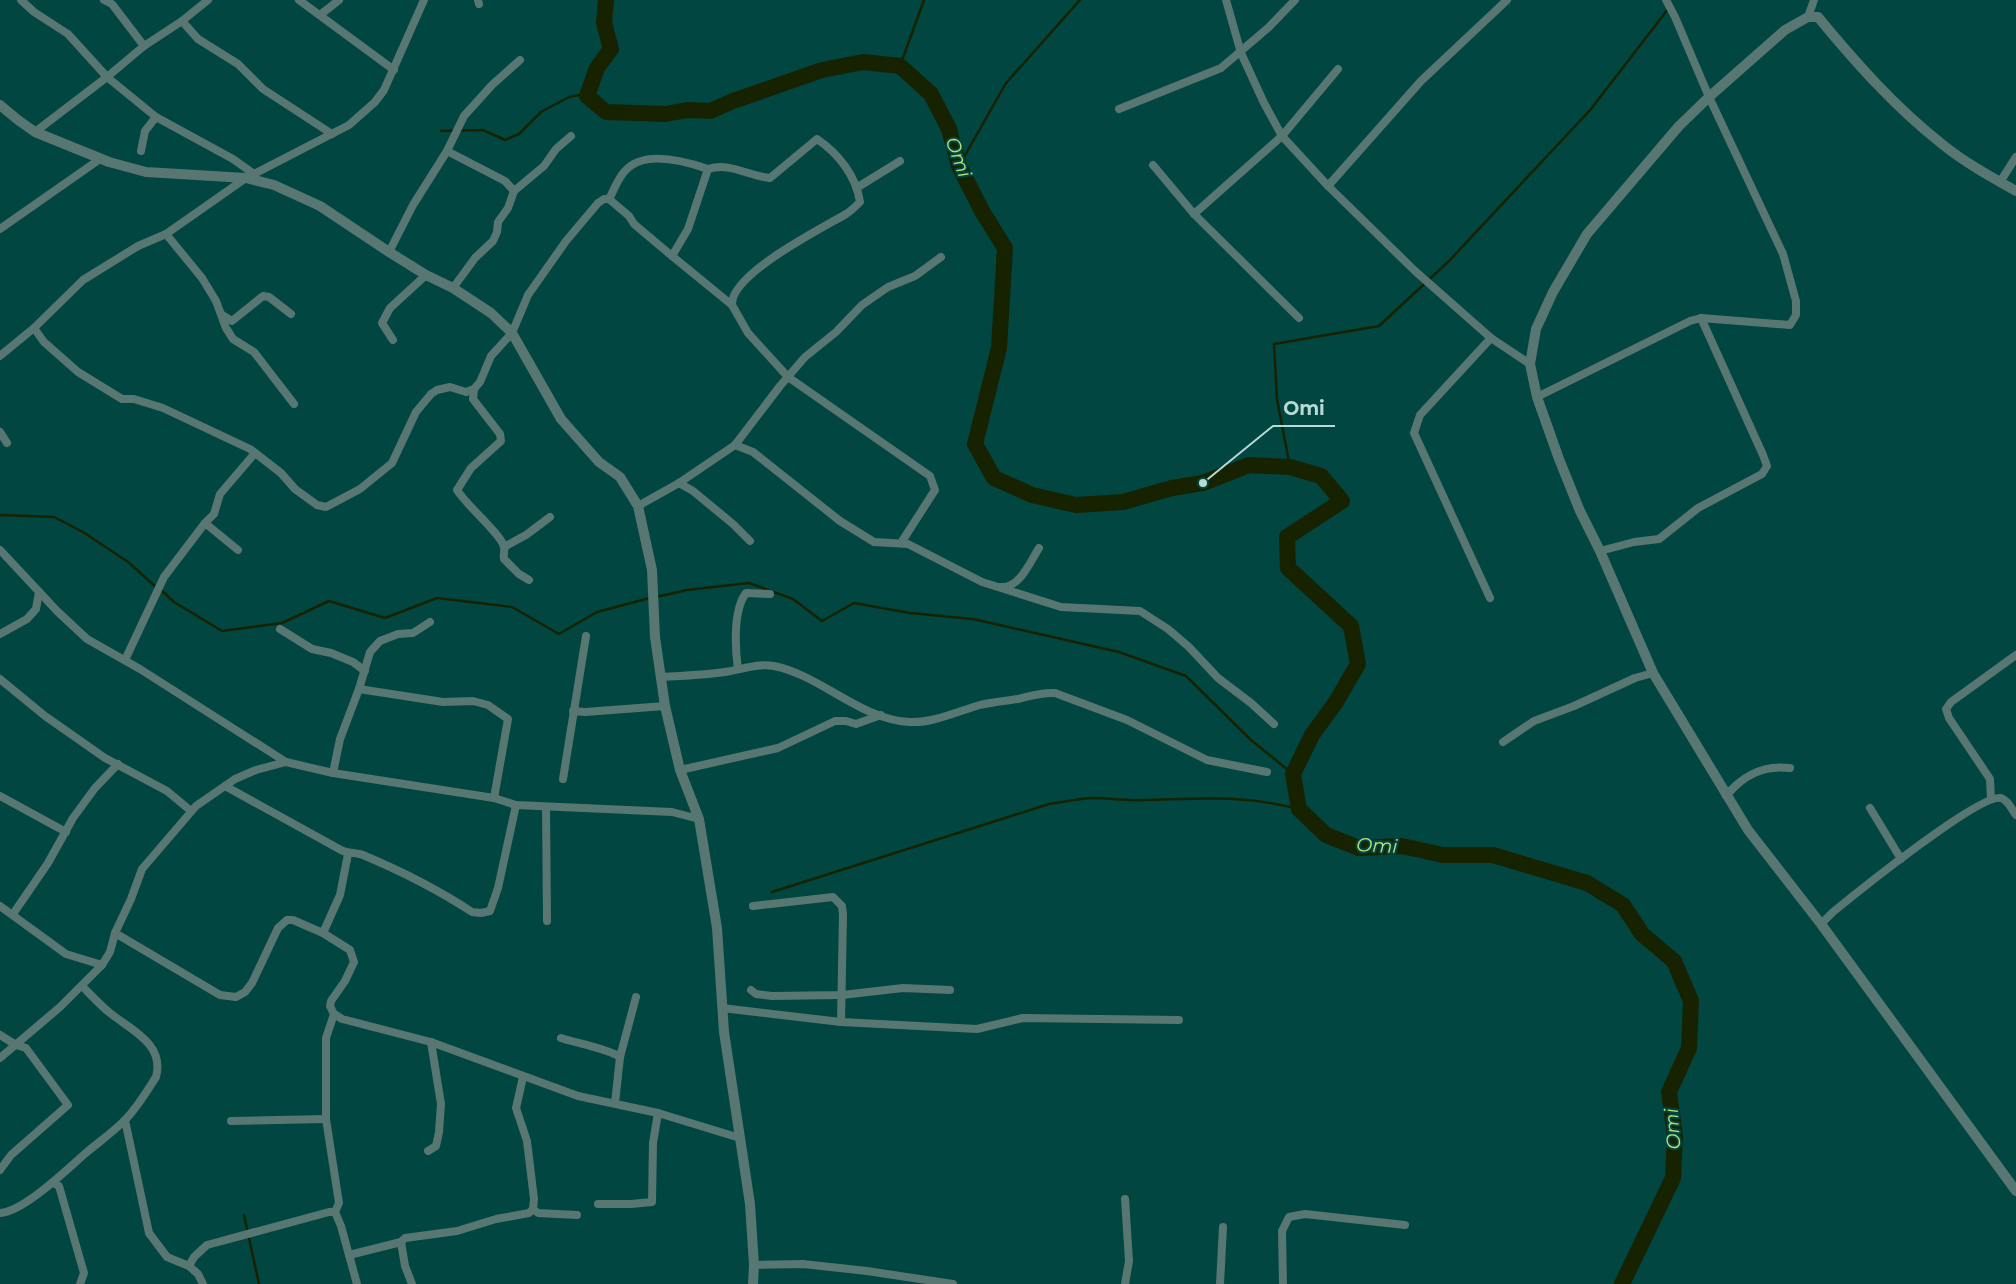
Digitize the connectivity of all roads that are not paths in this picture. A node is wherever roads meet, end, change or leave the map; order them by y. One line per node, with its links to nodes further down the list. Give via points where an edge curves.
1 (21, 0): 21 (street, via 68,34)
2 (104, 0): 12 (street)
3 (208, 0): 15 (street)
4 (299, 0): 13 (street)
5 (339, 0): 13 (street)
6 (424, 0): 20 (street)
7 (1226, 0): 17 (street)
8 (1295, 0): 17 (street)
9 (1507, 0): 39 (street, via 1421,81)
10 (1666, 0): 22 (street)
11 (1814, 0): 14 (street)
12 (111, 2): 16 (street)
13 (320, 15): 20 (street)
14 (1808, 17): 22 (street, via 1785,30); 38 (street, via 1818,17 1887,96 1942,145)
15 (182, 21): 16 (street); 27 (street, via 198,39 238,64 264,89)
16 (144, 46): 21 (street)
17 (1241, 52): 24 (street, via 1222,68); 29 (street)
18 (520, 60): 31 (street, via 464,116)
19 (1338, 69): 29 (street)
20 (394, 70): 27 (street, via 375,102 349,125)
21 (107, 77): 25 (street); 26 (street)
22 (1709, 97): 56 (street, via 1783,254 1796,301 1796,315 1790,325); 62 (street, via 1679,126 1587,234 1553,292 1536,330)
23 (0, 105): 26 (street)
24 (1119, 109)
25 (156, 117): 30 (street, via 146,130); 37 (street, via 233,160)
26 (36, 132): 33 (street)
27 (332, 134): 37 (street)
28 (571, 136): 41 (street, via 544,166)
29 (1282, 136): 39 (street); 44 (street)
30 (141, 151)
31 (447, 151): 41 (street, via 505,181); 47 (street)
32 (2016, 157): 38 (street)
33 (100, 159): 37 (street, via 146,172); 45 (street)
34 (900, 161): 40 (street)
35 (1153, 165): 44 (street)
36 (708, 169): 40 (street, via 716,166 736,168 770,178 817,139 832,150); 43 (street, via 678,159 654,159 635,164 625,170); 48 (street, via 688,229)
37 (250, 176): 46 (street); 47 (street, via 320,206)
38 (2000, 182): 42 (street)
39 (1328, 186): 59 (street, via 1415,271)
40 (858, 187): 52 (street, via 860,202 847,214 785,248 738,288)
41 (514, 191): 51 (street, via 498,222 493,241 474,258)
42 (2016, 191)
43 (609, 198): 48 (street); 58 (street, via 598,203 528,295)
44 (1194, 214): 55 (street)
45 (1, 228)
46 (166, 234): 54 (street, via 202,278); 57 (street, via 138,246 83,280)
47 (389, 252): 50 (street)
48 (672, 256): 52 (street)
49 (941, 257): 63 (street, via 915,276 888,287 862,305)
50 (426, 275): 51 (street); 60 (street, via 390,308 382,323)
51 (453, 288): 58 (street, via 492,313)
52 (732, 305): 63 (street, via 748,333)
53 (291, 314): 54 (street, via 263,296 232,321)
54 (222, 315): 66 (street, via 233,338 254,352)
55 (1299, 318)
56 (1701, 318): 65 (street); 81 (street, via 1766,466 1762,474 1698,508 1659,539)
57 (34, 328): 61 (street); 70 (street, via 44,342 78,372 122,398 163,408)
58 (512, 334): 64 (street, via 491,356); 72 (street, via 561,419 599,462 620,477)
59 (1491, 338): 62 (street); 86 (street, via 1420,416 1414,433)
60 (393, 340)
61 (0, 356)
62 (1530, 364): 65 (street)
63 (788, 377): 69 (street); 76 (street, via 930,476 935,490)
64 (474, 389): 70 (street, via 466,392 450,387 437,390 416,412 392,463 360,489 326,507 317,505 295,489); 77 (street, via 473,399 500,434 501,441 471,468 457,490)
65 (1537, 398): 81 (street, via 1580,511)
66 (294, 404)
67 (0, 432): 68 (street)
68 (7, 443)
69 (735, 445): 71 (street); 76 (street, via 753,452 840,521 874,542)
70 (255, 453): 74 (street, via 220,494 214,514)
71 (679, 483): 72 (street); 75 (street, via 693,491)
72 (638, 506): 96 (street, via 652,570)
73 (550, 517): 77 (street)
74 (205, 522): 80 (street); 92 (street, via 164,577)
75 (750, 541)
76 (901, 543): 83 (street)
77 (504, 547): 82 (street, via 504,559)
78 (1039, 548): 83 (street, via 1018,580 1007,587)
79 (0, 550): 84 (street)
80 (238, 550)
81 (1600, 550): 95 (street)
82 (528, 580)
83 (996, 586): 102 (street, via 1061,607 1140,612 1168,629 1218,678)
84 (39, 592): 89 (street, via 36,609 27,619); 92 (street, via 87,639)
85 (770, 594): 93 (street, via 746,593 740,601 735,648)
86 (1490, 598)
87 (430, 622): 94 (street, via 413,633 398,634 380,641 370,652)
88 (280, 630): 94 (street, via 312,649 353,662)
89 (0, 634)
90 (586, 636): 100 (street)
91 (2016, 655): 115 (street, via 1946,708 1948,718 1990,778)
92 (125, 660): 104 (street)
93 (738, 669): 96 (street); 101 (street, via 759,666 783,669 817,682)
94 (364, 671): 98 (street)
95 (1653, 672): 103 (street, via 1534,721); 113 (street)
96 (660, 677): 99 (street)
97 (0, 679): 105 (street, via 45,716)
98 (359, 690): 109 (street, via 340,739); 114 (street, via 443,702 473,701 488,705 508,719)
99 (665, 706): 100 (street); 107 (street)
100 (573, 711): 110 (street)
101 (881, 716): 107 (street, via 856,724 846,720 835,721 778,748); 108 (street, via 912,722 942,717 982,704 1044,692 1055,693 1127,720 1207,760)
102 (1274, 724)
103 (1504, 742)
104 (286, 762): 109 (street); 111 (street, via 256,770)
105 (118, 764): 121 (street, via 167,791); 124 (street, via 95,788)
106 (1790, 768): 113 (street, via 1761,769 1737,782)
107 (680, 770): 123 (street)
108 (1267, 772)
109 (333, 773): 114 (street)
110 (563, 779)
111 (225, 786): 121 (street); 125 (street)
112 (0, 796): 124 (street)
113 (1726, 796): 131 (street, via 1748,830)
114 (494, 798): 118 (street)
115 (1991, 799): 116 (street); 126 (street, via 1945,826)
116 (2006, 801): 117 (street); 122 (street)
117 (2016, 801)
118 (516, 805): 119 (street); 125 (street, via 498,888 490,910 481,913 472,912 414,878 360,854)
119 (546, 807): 123 (street, via 672,812); 130 (street)
120 (1870, 808): 126 (street)
121 (191, 811): 132 (street, via 142,868)
122 (2016, 815)
123 (699, 819): 140 (street, via 717,928)
124 (66, 832): 129 (street)
125 (348, 854): 133 (street, via 340,895)
126 (1901, 859): 131 (street)
127 (0, 906): 129 (street)
128 (753, 906): 138 (street, via 833,897 839,902 842,914)
129 (13, 914): 134 (street, via 66,954)
130 (547, 921)
131 (1821, 924): 160 (street)
132 (115, 933): 133 (street, via 220,995 236,997 252,983 278,928 287,920); 134 (street, via 110,952)
133 (323, 933): 141 (street, via 350,950 354,962 331,1001)
134 (102, 965): 135 (street)
135 (82, 986): 147 (street); 154 (street, via 142,1037 158,1059 156,1077)
136 (751, 990): 138 (street, via 772,996)
137 (950, 990): 138 (street, via 903,988)
138 (842, 995): 143 (street)
139 (636, 997): 148 (street)
140 (722, 1008): 143 (street); 156 (street)
141 (334, 1014): 146 (street, via 366,1026); 153 (street, via 326,1038)
142 (1179, 1020): 143 (street, via 1022,1018 977,1029)
143 (841, 1022)
144 (0, 1035): 147 (street)
145 (561, 1038): 148 (street, via 612,1051)
146 (431, 1042): 150 (street); 157 (street, via 441,1104 436,1146)
147 (16, 1046): 149 (street); 158 (street, via 26,1048 68,1105 11,1155)
148 (620, 1057): 151 (street)
149 (0, 1058)
150 (523, 1077): 151 (street, via 578,1096); 163 (street, via 516,1108 527,1141)
151 (616, 1103): 152 (street)
152 (658, 1113): 156 (street); 162 (street, via 653,1143 652,1202)
153 (326, 1119): 155 (street); 164 (street, via 339,1194)
154 (125, 1120): 159 (street); 172 (street, via 149,1232 166,1257)
155 (231, 1121)
156 (740, 1138): 171 (street, via 750,1204)
157 (428, 1151)
158 (0, 1170)
159 (54, 1183): 165 (street, via 26,1202); 173 (street, via 59,1186 84,1273)
160 (2016, 1191)
161 (1124, 1199): 179 (street, via 1129,1261)
162 (598, 1204)
163 (533, 1209): 166 (street, via 538,1213); 169 (street, via 529,1213 457,1231 405,1238)
164 (335, 1212): 170 (street); 172 (street, via 207,1245 194,1257)
165 (0, 1213)
166 (577, 1215)
167 (1405, 1225): 181 (street, via 1305,1214 1289,1217 1282,1231)
168 (1223, 1227): 180 (street)
169 (401, 1242): 170 (street); 176 (street)
170 (349, 1255): 175 (street)
171 (754, 1265): 177 (street); 178 (street, via 803,1264)
172 (190, 1266): 174 (street)
173 (80, 1284)
174 (203, 1284)
175 (357, 1284)
176 (412, 1284)
177 (753, 1284)
178 (953, 1284)
179 (1124, 1284)
180 (1220, 1284)
181 (1283, 1284)

